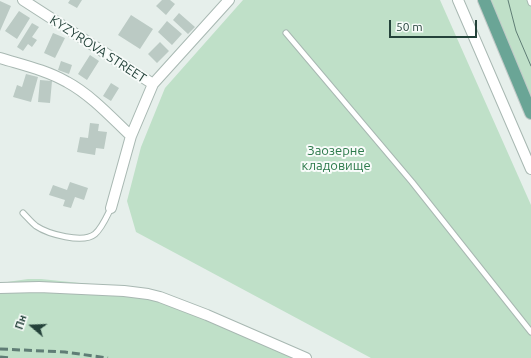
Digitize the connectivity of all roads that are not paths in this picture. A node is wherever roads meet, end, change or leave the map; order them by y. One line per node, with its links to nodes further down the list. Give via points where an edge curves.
1 (23, 0): 9 (street, KYZYROVA STREET)
2 (229, 0): 9 (street)
3 (458, 0): 12 (street)
4 (484, 0): 10 (main road)
5 (530, 0): 6 (lane)
6 (531, 3)
7 (286, 33): 16 (lane, via 412,182)
8 (0, 58): 11 (street, via 46,72 67,82 87,95)
9 (153, 84): 11 (street)
10 (531, 113)
11 (131, 136): 13 (street)
12 (531, 169)
13 (111, 208): 14 (lane, via 97,233 81,239 48,232 35,225)
14 (23, 213)
15 (0, 288): 17 (street, via 39,287 148,294 207,315)
16 (531, 332)
17 (306, 358)

